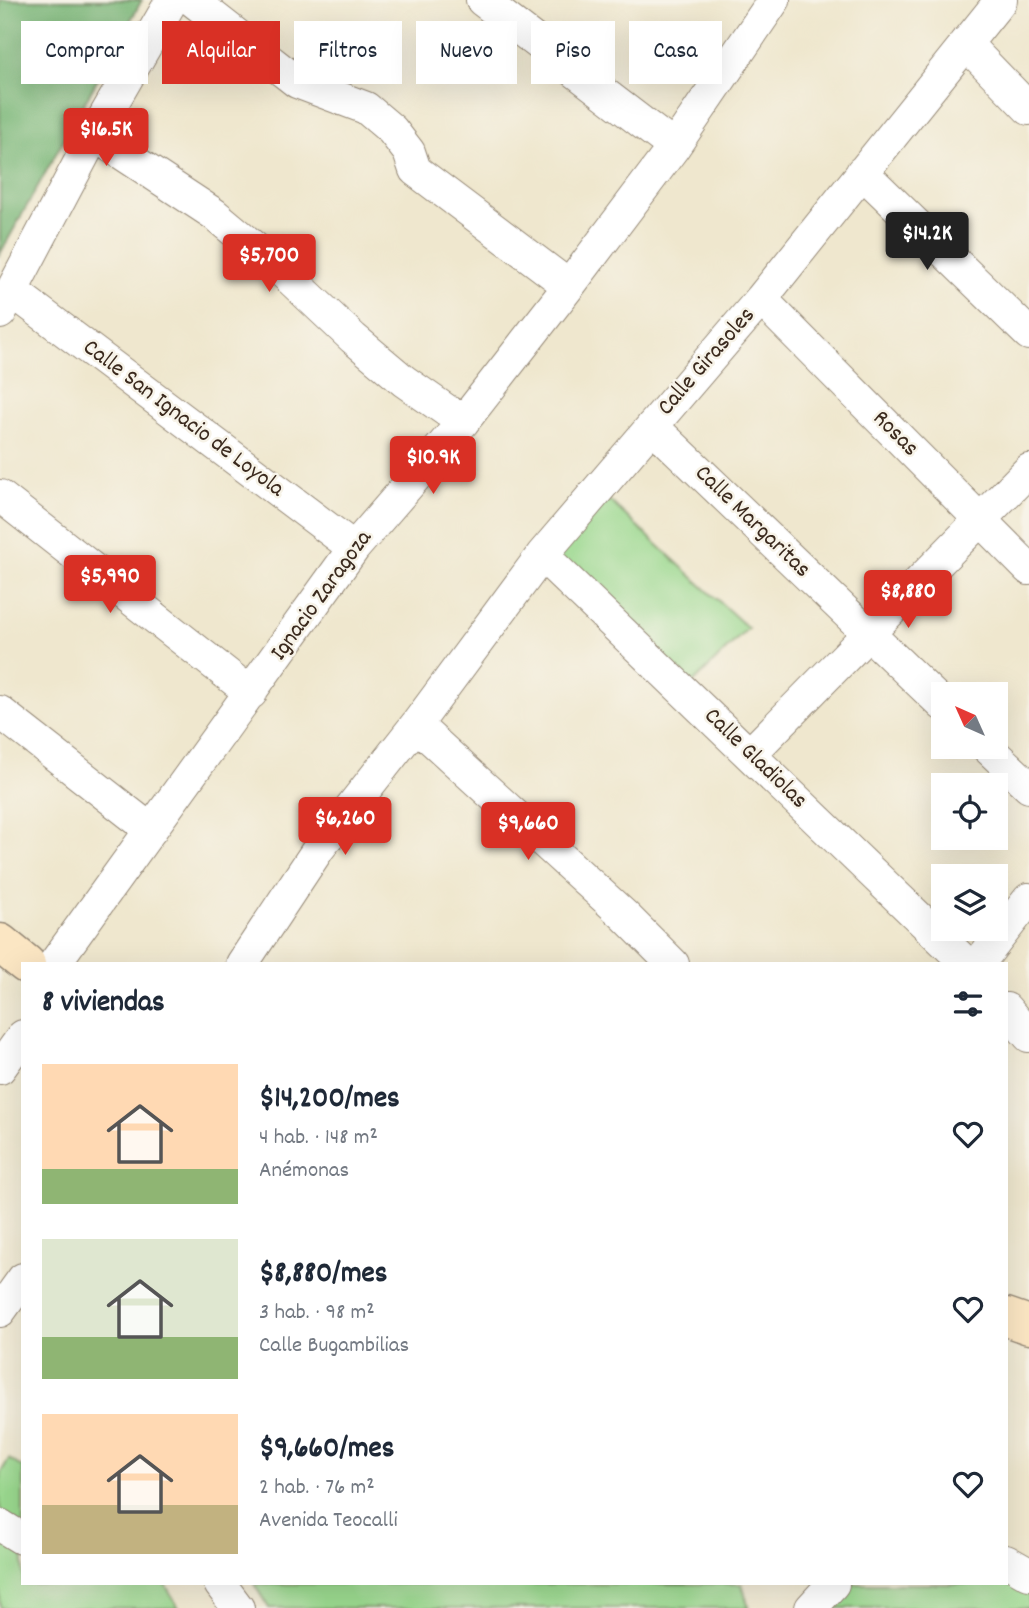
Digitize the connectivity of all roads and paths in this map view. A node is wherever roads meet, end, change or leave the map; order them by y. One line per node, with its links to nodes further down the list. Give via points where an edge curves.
1 (172, 0): 8 (street)
2 (192, 0): 11 (street, via 298,82 366,108 410,152 415,170)
3 (482, 0): 9 (street)
4 (1001, 0): 6 (street, Calle Girasoles)
5 (770, 2): 9 (street, Ignacio Zaragoza)
6 (965, 43): 7 (street); 10 (street, Calle Girasoles)
7 (1029, 109)
8 (93, 135): 13 (street); 15 (street, via 214,214 363,347)
9 (674, 147): 11 (street, Ignacio Zaragoza)
10 (862, 172): 12 (street, Calle Girasoles); 14 (street)
11 (569, 286): 15 (street, Ignacio Zaragoza)
12 (761, 299): 16 (street, Calle Girasoles); 19 (street, Rosas)
13 (6, 302): 20 (street, Calle San Ignacio de Loyola)
14 (1029, 334)
15 (463, 422): 20 (street, Ignacio Zaragoza)
16 (652, 426): 21 (street, Calle Girasoles); 23 (street, Calle Margaritas)
17 (1029, 470): 19 (street)
18 (0, 496): 24 (street)
19 (980, 519): 22 (street, Rosas); 23 (street)
20 (354, 548): 24 (street, Ignacio Zaragoza)
21 (542, 555): 27 (street, Calle Girasoles); 28 (street, Calle Gladiolas)
22 (1029, 569)
23 (868, 634): 25 (street, Calle Margaritas); 28 (street)
24 (251, 693): 31 (street, Ignacio Zaragoza)
25 (931, 694)
26 (0, 712): 31 (street)
27 (416, 725): 36 (street, Calle Girasoles, via 319,848); 37 (street)
28 (750, 754): 38 (street, Calle Gladiolas)
29 (1001, 760): 30 (street)
30 (1029, 787)
31 (151, 830): 35 (street, Ignacio Zaragoza)
32 (1029, 899): 39 (street)
33 (0, 943): 34 (street)
34 (24, 962)
35 (55, 962)
36 (243, 962)
37 (671, 962)
38 (965, 962)
39 (980, 962)
40 (1008, 1011): 41 (street)
41 (1029, 1036)
42 (21, 1039): 43 (street)
43 (0, 1068)
44 (21, 1282): 45 (street)
45 (0, 1311)
46 (1008, 1562): 47 (street)
47 (1029, 1574)
48 (221, 1585): 50 (street)
49 (832, 1585): 51 (street)
50 (237, 1608)
51 (811, 1608)

